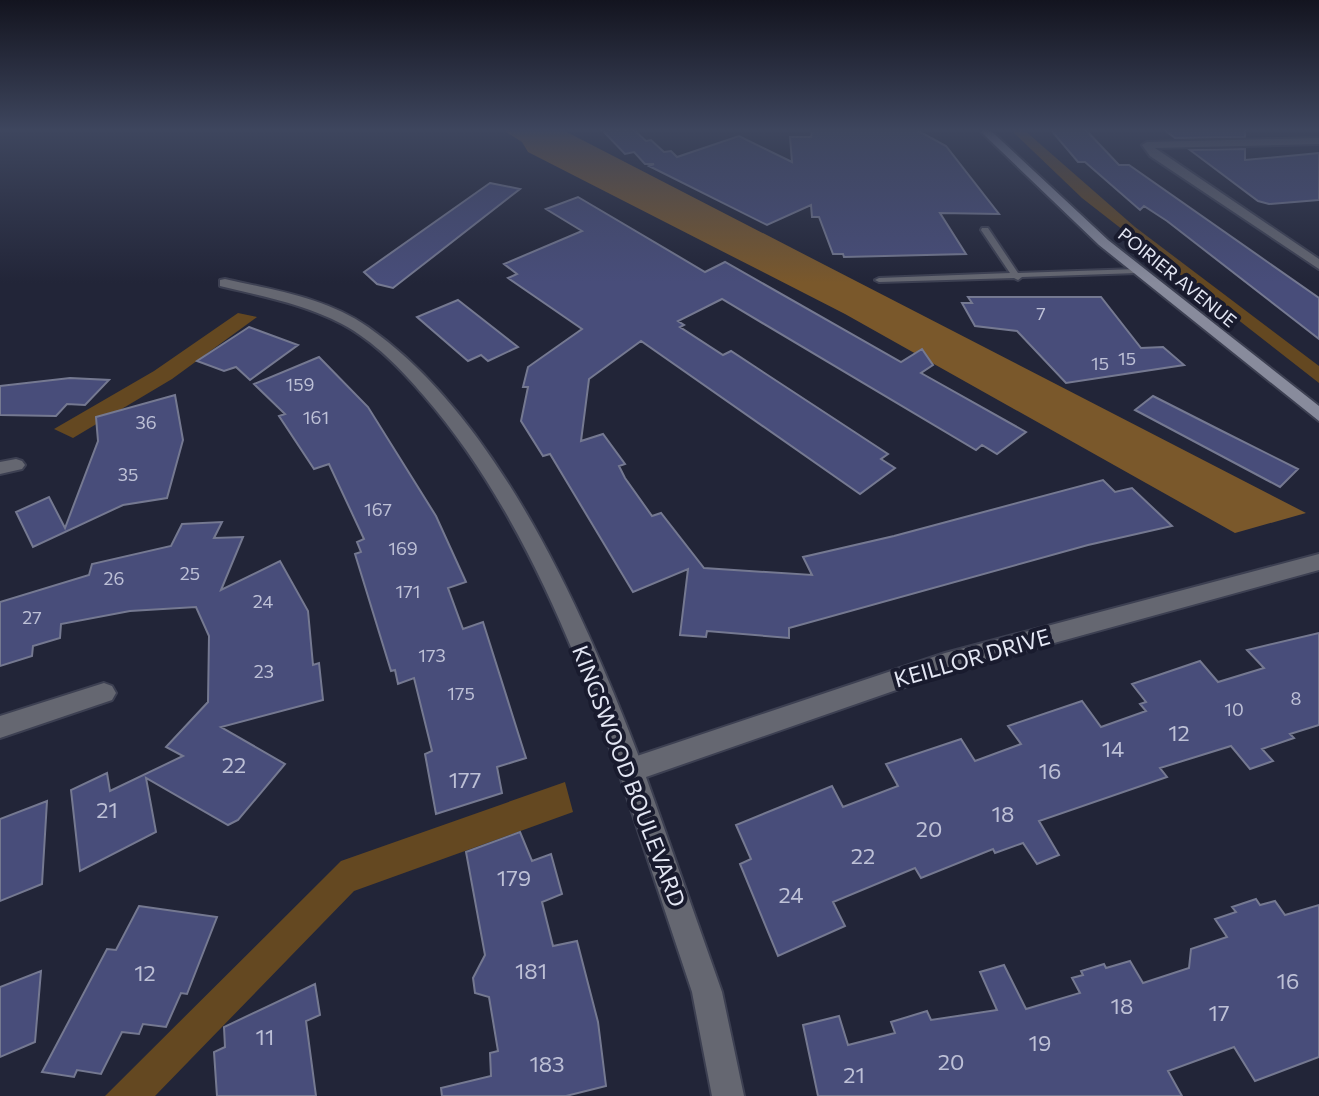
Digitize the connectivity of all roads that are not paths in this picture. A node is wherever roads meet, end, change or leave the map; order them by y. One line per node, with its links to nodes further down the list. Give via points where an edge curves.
1 (1036, 180): 5 (main road, POIRIER AVENUE)
2 (1193, 180): 4 (street)
3 (985, 230): 6 (lane)
4 (1319, 265)
5 (1137, 271): 6 (lane); 9 (main road, POIRIER AVENUE)
6 (1018, 278): 7 (lane)
7 (879, 280)
8 (225, 283): 13 (street, KINGSWOOD BOULEVARD, via 307,306 360,328 394,353 439,402 526,531)
9 (1319, 415)
10 (1319, 562): 13 (street, KEILLOR DRIVE, via 945,663)
11 (104, 693): 12 (street)
12 (0, 727)
13 (631, 770): 14 (street, KINGSWOOD BOULEVARD, via 707,992)
14 (728, 1096)

